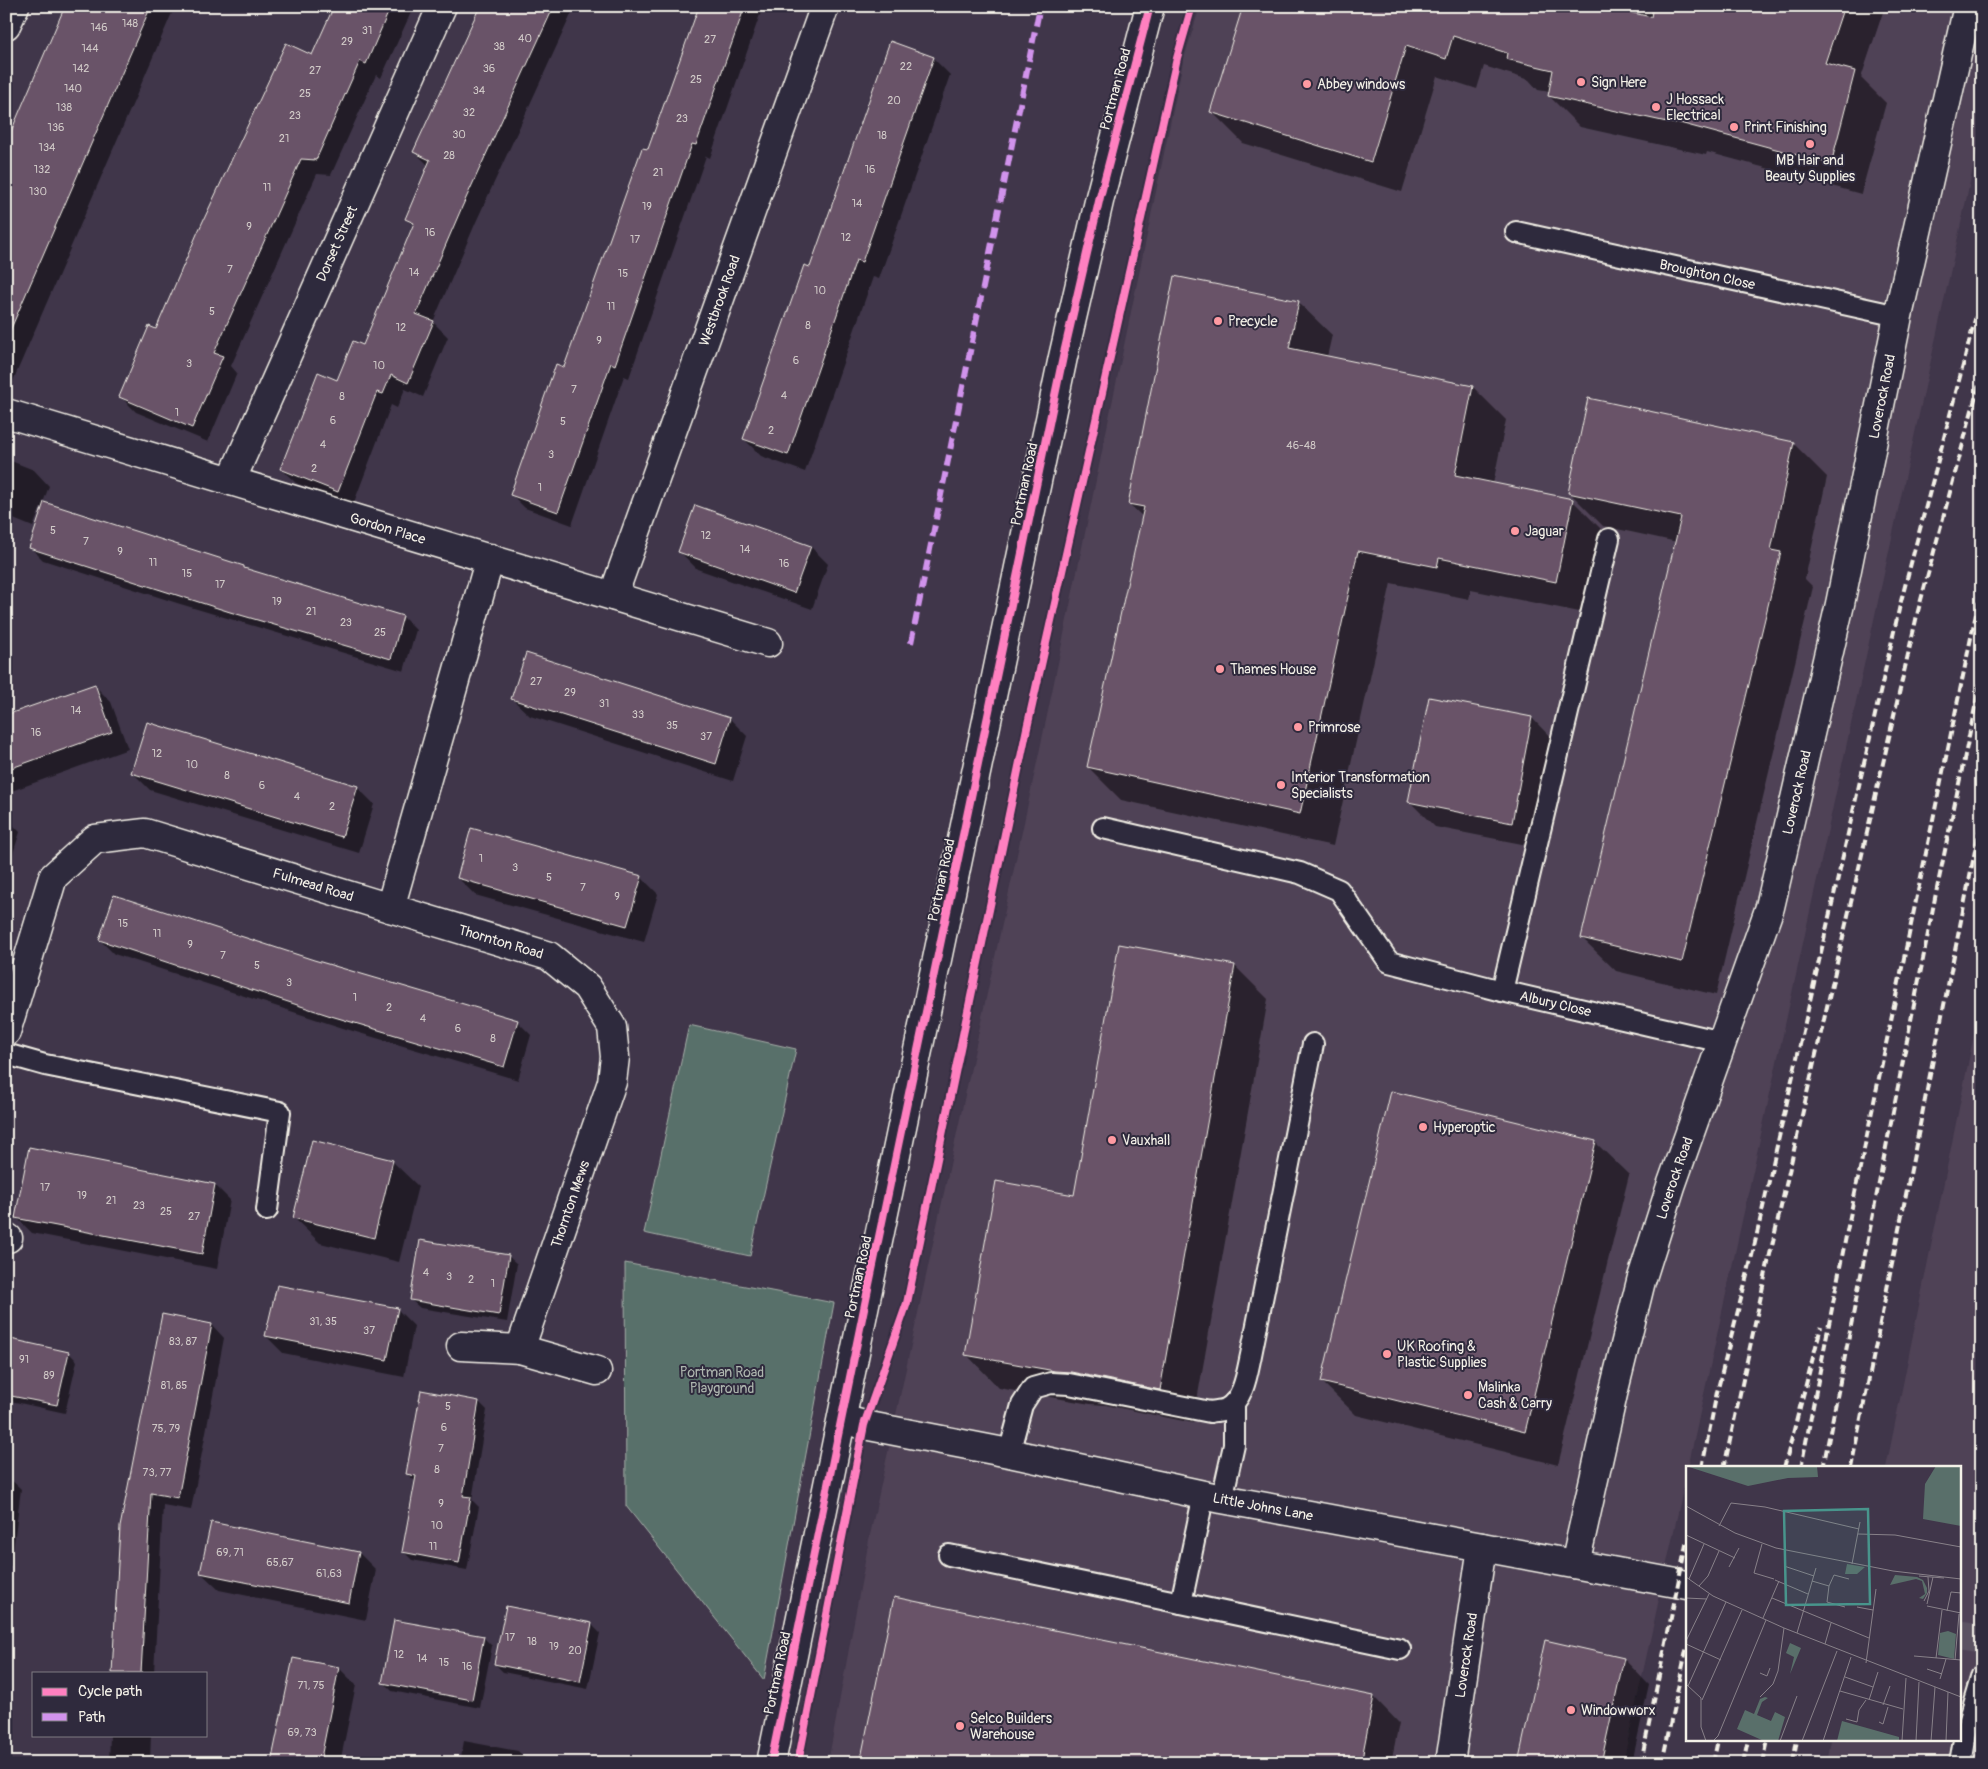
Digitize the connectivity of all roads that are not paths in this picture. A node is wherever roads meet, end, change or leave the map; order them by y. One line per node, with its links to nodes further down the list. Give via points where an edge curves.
1 (15, 6): 6 (street)
2 (442, 6): 10 (street, Dorset Street)
3 (825, 6): 13 (street, Westbrook Road)
4 (1150, 6): 28 (street, Portman Road, via 1100,197 1063,357)
5 (1968, 6): 8 (street, Loverock Road)
6 (6, 25)
7 (1516, 232): 8 (lane, Broughton Close)
8 (1898, 316): 19 (street, Loverock Road, via 1840,604 1770,907)
9 (6, 413): 10 (street, Gordon Place)
10 (231, 481): 12 (street, Gordon Place)
11 (1609, 539): 17 (lane)
12 (490, 558): 13 (street, Gordon Place); 16 (street)
13 (613, 596): 14 (street, Gordon Place)
14 (768, 643)
15 (1103, 828): 17 (lane, Albury Close, via 1300,873 1339,890 1389,962)
16 (390, 908): 18 (street, Fulmead Road, via 144,833 95,839 53,877); 22 (street, Thornton Road, via 549,956 587,987 612,1027)
17 (1502, 991): 19 (lane, Albury Close)
18 (6, 1032)
19 (1722, 1042): 33 (street, Loverock Road, via 1641,1281)
20 (1314, 1044): 27 (lane, via 1246,1377)
21 (6, 1054): 23 (lane, via 45,1065 280,1112)
22 (615, 1057): 25 (street, Thornton Mews, via 612,1082)
23 (267, 1210)
24 (461, 1346): 25 (street)
25 (520, 1349): 26 (street)
26 (597, 1371)
27 (1234, 1403): 29 (lane, via 1225,1410 1210,1412 1050,1383 1033,1388 1022,1405); 30 (lane, via 1234,1445)
28 (842, 1419): 29 (street, Little Johns Lane); 38 (street, Portman Road)
29 (1009, 1453): 30 (street, Little Johns Lane)
30 (1213, 1497): 31 (street, Little Johns Lane); 35 (lane)
31 (1482, 1547): 33 (street, Little Johns Lane); 39 (street, Loverock Road)
32 (949, 1555): 35 (lane)
33 (1575, 1564): 34 (street, Little Johns Lane)
34 (1686, 1585)
35 (1181, 1603): 36 (lane)
36 (1400, 1649)
37 (1982, 1675): 40 (lane)
38 (771, 1763)
39 (1450, 1763)
40 (1960, 1763)

